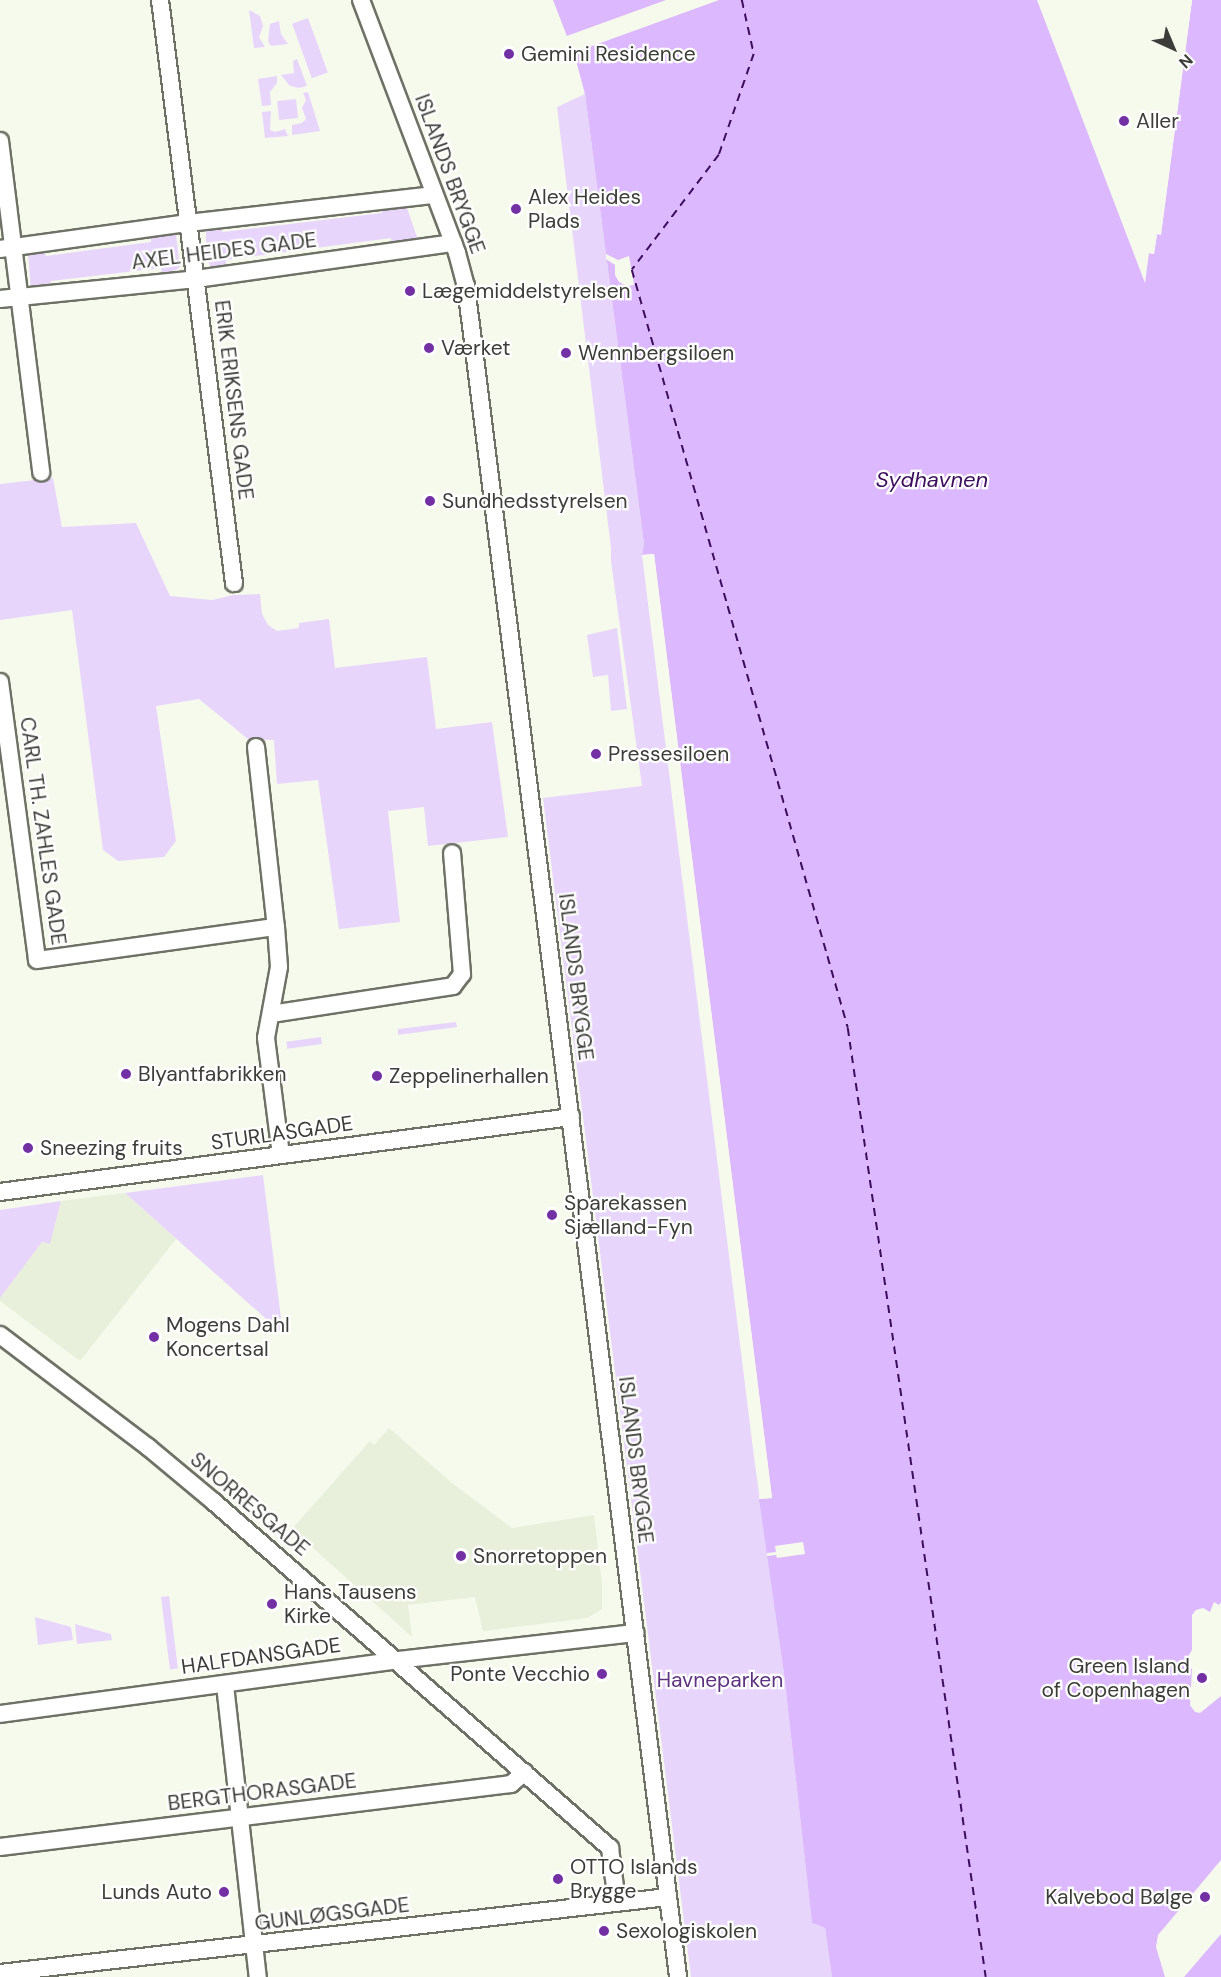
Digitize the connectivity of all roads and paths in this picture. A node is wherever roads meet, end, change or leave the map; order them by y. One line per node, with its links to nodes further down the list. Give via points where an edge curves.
1 (160, 0): 5 (street, AXEL HEIDES GADE)
2 (361, 0): 4 (street, ISLANDS BRYGGE)
3 (0, 141): 7 (street)
4 (434, 195): 5 (street, AXEL HEIDES GADE); 6 (street, ISLANDS BRYGGE)
5 (188, 223): 7 (street, AXEL HEIDES GADE); 8 (street, ERIK ERIKSENS GADE)
6 (453, 243): 8 (street, AXEL HEIDES GADE); 18 (street, ISLANDS BRYGGE, via 466,285)
7 (6, 248): 9 (street)
8 (196, 279): 9 (street, AXEL HEIDES GADE); 12 (street, ERIK ERIKSENS GADE)
9 (20, 297): 10 (street, AXEL HEIDES GADE); 11 (street)
10 (0, 299)
11 (41, 472)
12 (234, 583)
13 (0, 682): 16 (street, CARL TH. ZAHLES GADE, via 37,960)
14 (256, 747): 16 (street)
15 (452, 853): 17 (street, via 462,974 453,986)
16 (276, 927): 17 (street, via 279,967)
17 (271, 1014): 19 (street, via 266,1038)
18 (571, 1117): 19 (street, STURLASGADE); 22 (street, ISLANDS BRYGGE)
19 (281, 1155): 20 (street, STURLASGADE)
20 (0, 1192)
21 (0, 1335): 23 (street, SNORRESGADE, via 148,1447)
22 (635, 1633): 23 (street, HALFDANSGADE); 29 (street, ISLANDS BRYGGE)
23 (398, 1660): 24 (street, HALFDANSGADE); 26 (street, SNORRESGADE)
24 (225, 1685): 25 (street, HALFDANSGADE); 27 (street)
25 (0, 1714)
26 (525, 1772): 27 (street, BERGTHORASGADE, via 512,1784); 30 (street, SNORRESGADE, via 610,1848)
27 (241, 1818): 28 (street, BERGTHORASGADE); 31 (street)
28 (0, 1846)
29 (668, 1898): 30 (street, GUNLØGSGADE); 34 (street, ISLANDS BRYGGE)
30 (617, 1903): 31 (street, GUNLØGSGADE)
31 (254, 1946): 32 (street, GUNLØGSGADE); 33 (street)
32 (0, 1973)
33 (258, 1977)
34 (678, 1977)

